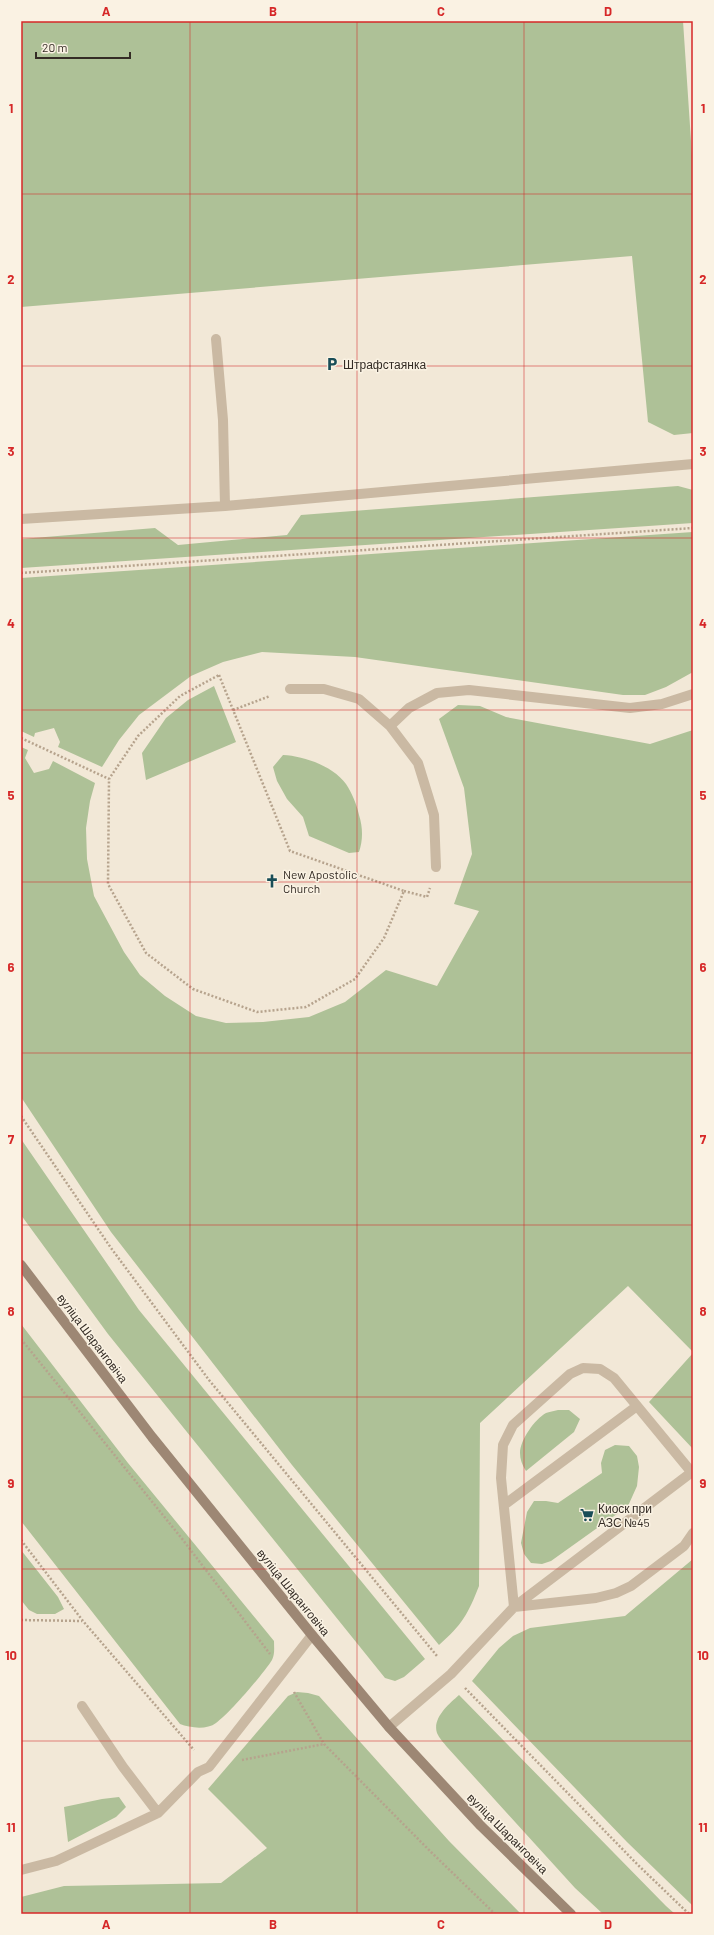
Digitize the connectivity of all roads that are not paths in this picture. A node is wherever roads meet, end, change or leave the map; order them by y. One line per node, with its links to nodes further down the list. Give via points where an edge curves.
1 (216, 339): 3 (lane, via 223,420)
2 (693, 464): 3 (lane)
3 (225, 506): 4 (lane)
4 (21, 519)
5 (290, 689): 7 (lane, via 324,689 359,699)
6 (693, 694): 7 (lane, via 662,704 630,708 469,690 437,694 409,708)
7 (390, 726): 8 (lane, via 418,763 434,815)
8 (436, 866)
9 (21, 1265): 15 (main road, вуліца Шаранговіча, via 152,1438)
10 (637, 1406): 11 (lane); 12 (lane); 12 (lane, via 614,1378 600,1369 583,1368 570,1374 513,1425 503,1445 501,1478)
11 (692, 1473): 14 (lane)
12 (504, 1505): 14 (lane)
13 (693, 1533): 14 (lane, via 684,1546 631,1586 616,1593 596,1598)
14 (514, 1607): 17 (lane, via 451,1674)
15 (312, 1635): 17 (main road, вуліца Шаранговіча); 18 (lane, via 209,1767 198,1772)
16 (82, 1706): 18 (lane)
17 (389, 1727): 20 (main road, вуліца Шаранговіча, via 481,1826)
18 (158, 1813): 19 (lane, via 56,1861)
19 (21, 1870)
20 (571, 1914)

